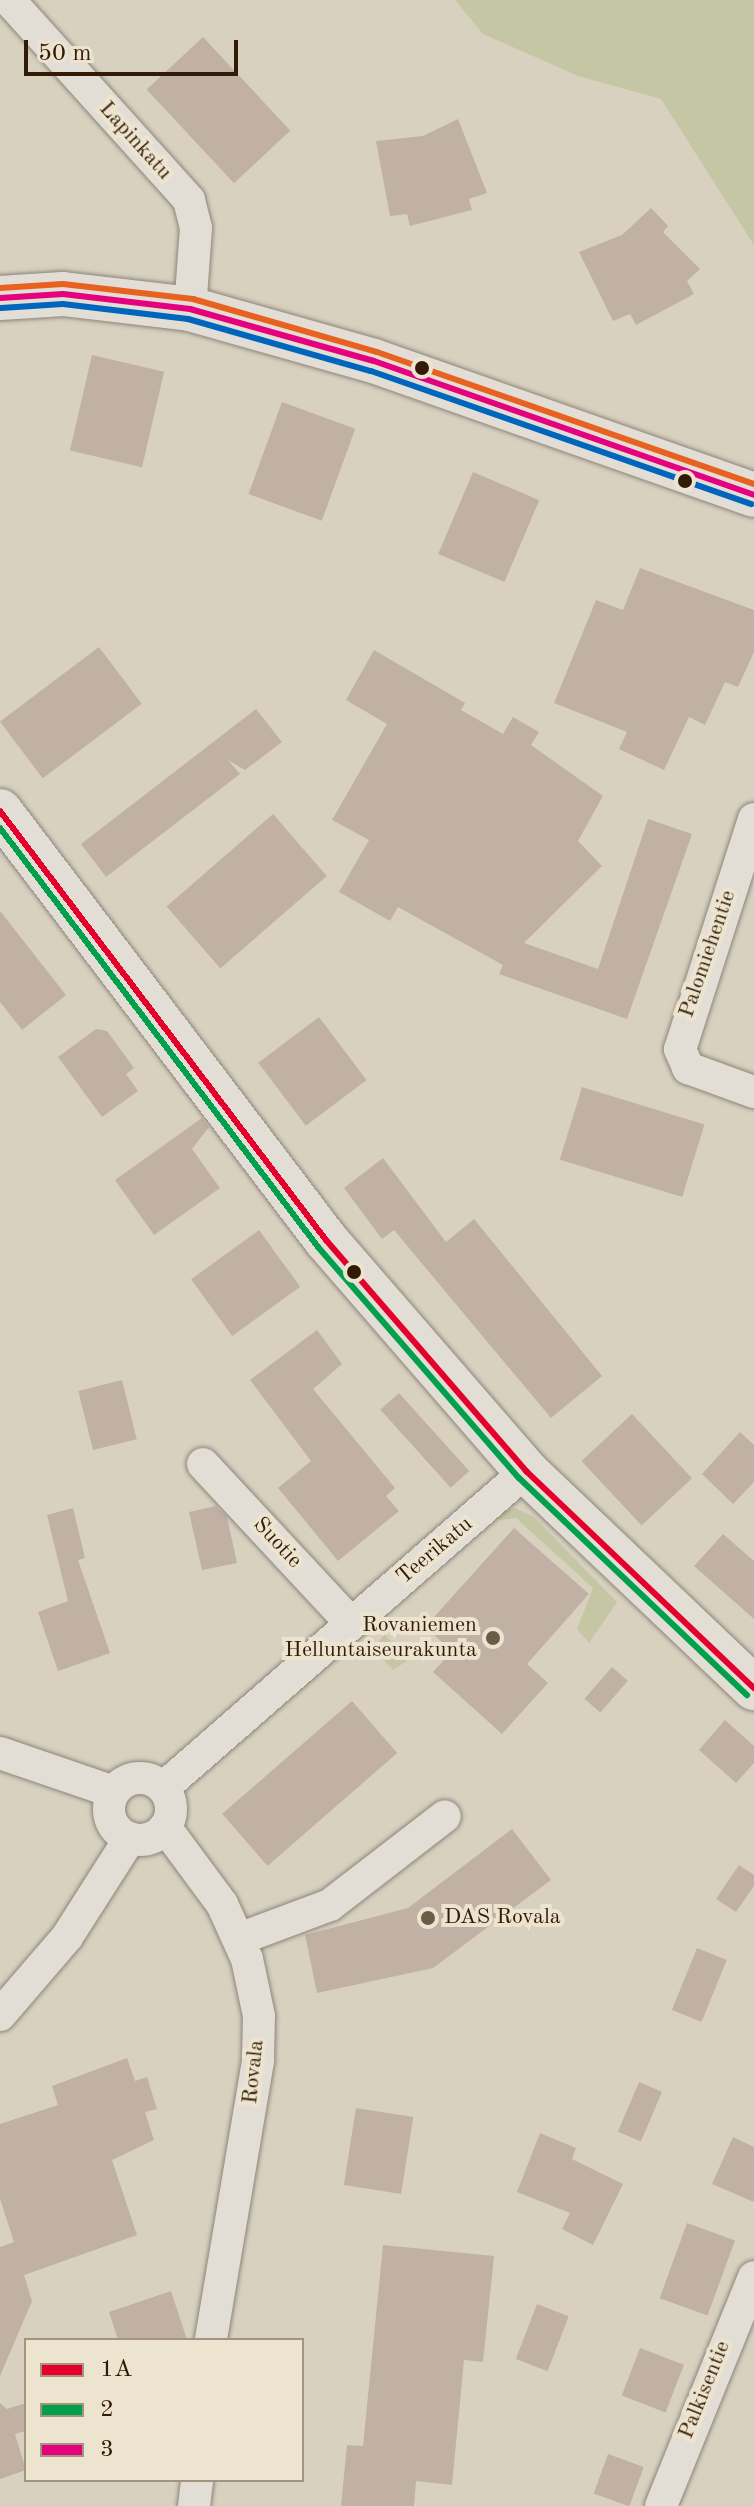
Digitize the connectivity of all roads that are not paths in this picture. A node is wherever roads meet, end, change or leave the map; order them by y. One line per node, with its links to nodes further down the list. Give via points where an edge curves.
1 (9, 0): 3 (street, Lapinkatu, via 189,200 196,228)
2 (0, 298): 3 (main road, via 78,295)
3 (190, 309): 4 (main road, via 374,361)
4 (754, 495)
5 (0, 811): 9 (main road, via 326,1240)
6 (754, 819): 7 (street, Palomiehentie, via 680,1049 688,1068)
7 (754, 1092)
8 (203, 1464): 10 (street, Suotie)
9 (526, 1471): 10 (street, Teerikatu); 11 (main road)
10 (350, 1622): 13 (street, Teerikatu)
11 (754, 1688)
12 (0, 1753): 14 (street)
13 (163, 1788): 14 (street, via 137,1778); 16 (street, via 170,1803)
14 (114, 1792): 17 (street, via 111,1819)
15 (445, 1816): 18 (street, via 330,1905)
16 (165, 1827): 17 (street, via 149,1838); 18 (street, Rovala, via 186,1848)
17 (130, 1838): 19 (street, via 67,1937)
18 (239, 1939): 21 (street, Rovala, via 259,2016 258,2061)
19 (0, 2015)
20 (754, 2277): 24 (street, Palkisentie)
21 (211, 2338)
22 (197, 2482): 23 (street)
23 (194, 2506)
24 (661, 2506)

